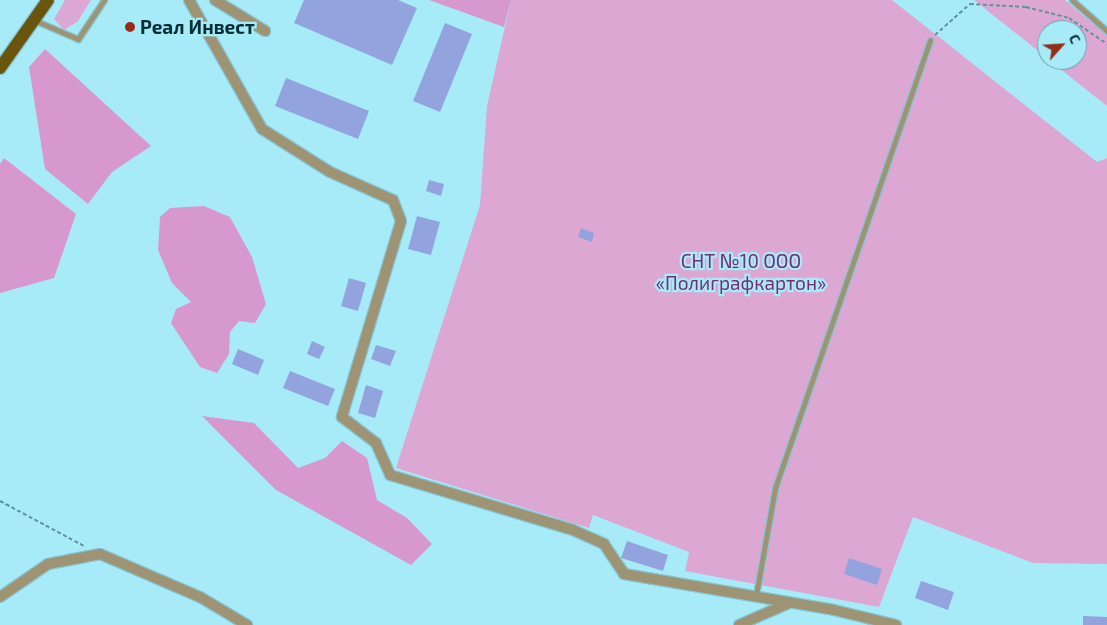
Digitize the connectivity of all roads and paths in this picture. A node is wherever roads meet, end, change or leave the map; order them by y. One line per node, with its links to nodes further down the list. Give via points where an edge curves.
1 (48, 0): 6 (main road)
2 (104, 0): 6 (lane, via 78,39)
3 (189, 0): 14 (street, via 262,129 330,172 393,200 401,221 342,418 376,443 390,475 573,530 604,544 624,574)
4 (215, 0): 7 (street)
5 (1072, 0): 8 (lane)
6 (34, 20): 11 (main road)
7 (264, 31)
8 (1107, 31)
9 (930, 40): 10 (path, via 970,4 1026,7 1068,18); 14 (lane, via 775,488)
10 (1107, 44)
11 (0, 68)
12 (0, 501): 13 (path)
13 (100, 554): 15 (street, via 48,564); 17 (street, via 200,597)
14 (756, 595): 16 (street)
15 (0, 597)
16 (789, 603): 18 (street); 19 (street)
17 (247, 625)
18 (739, 625)
19 (896, 625)

